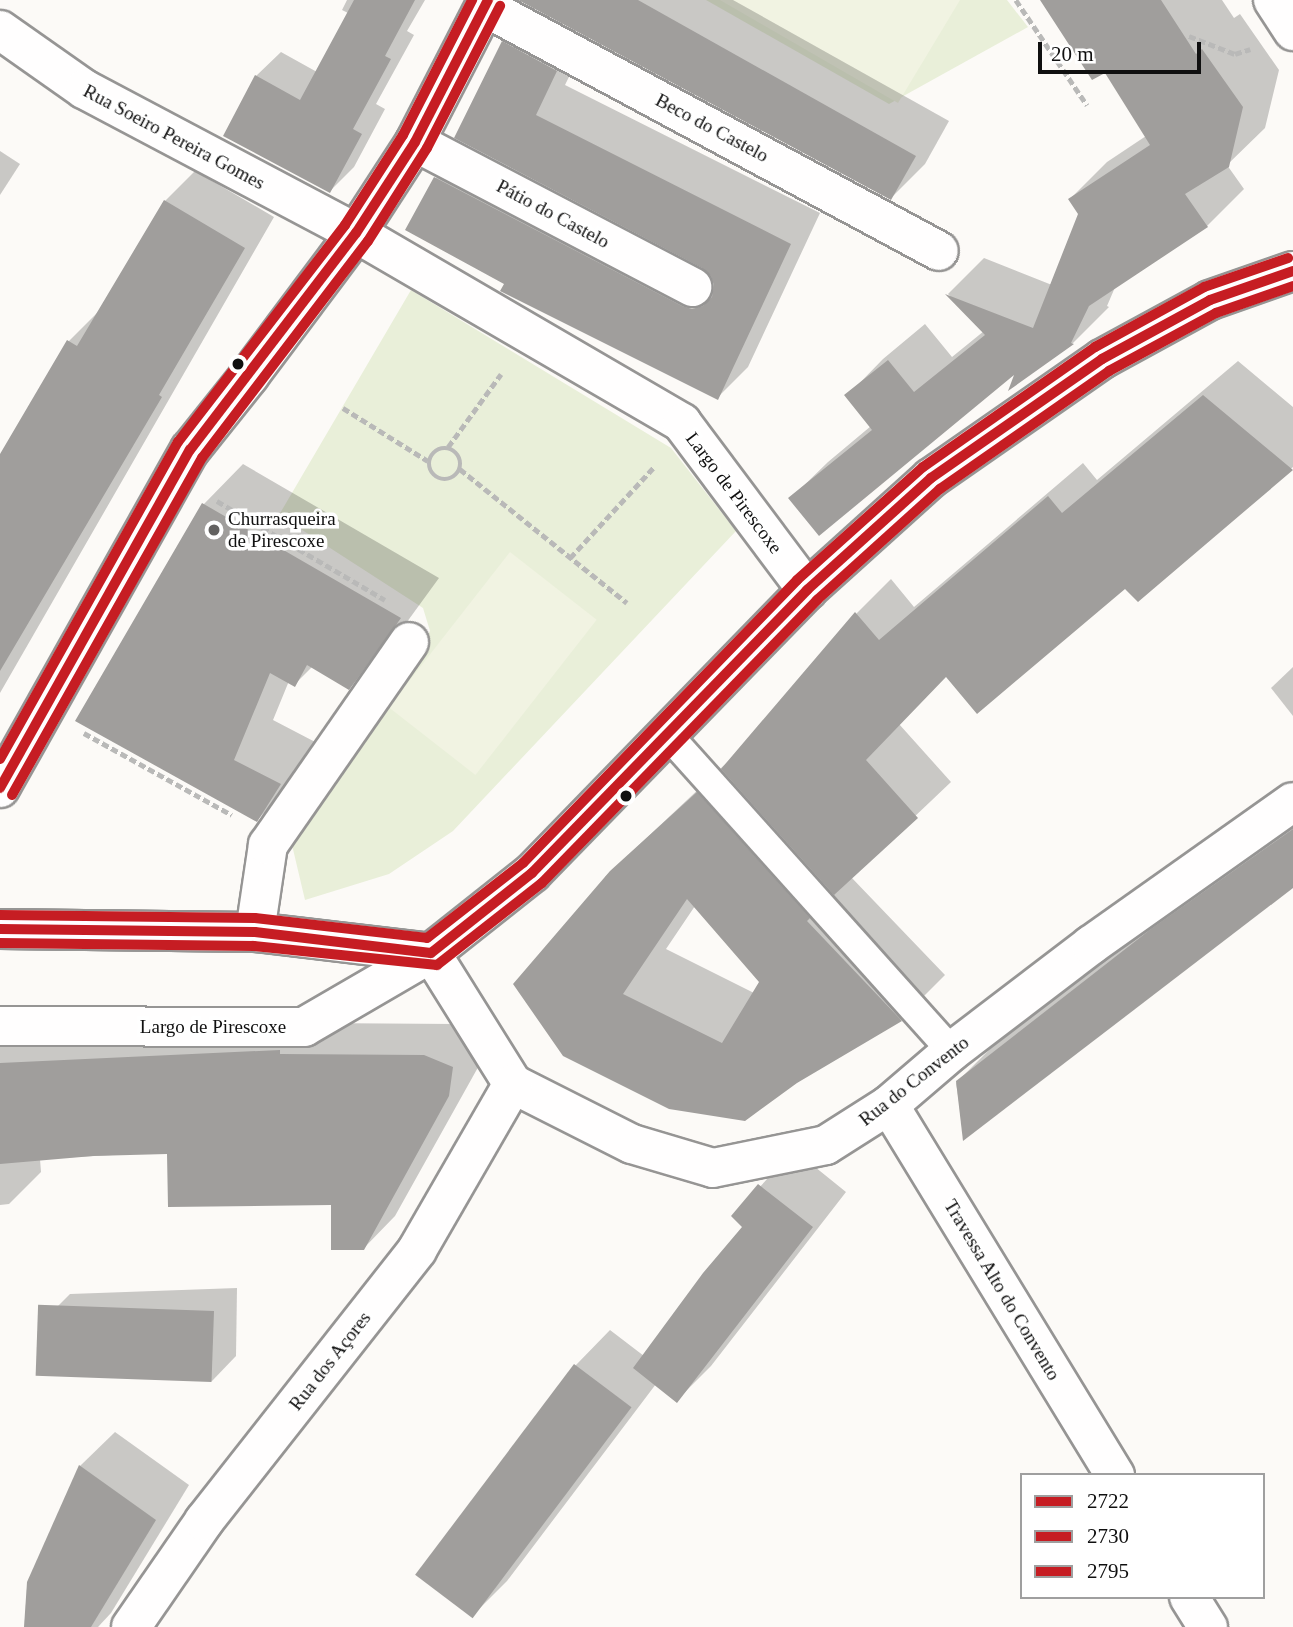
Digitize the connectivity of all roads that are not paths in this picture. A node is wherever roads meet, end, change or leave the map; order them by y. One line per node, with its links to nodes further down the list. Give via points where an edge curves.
1 (1273, 0): 4 (street)
2 (486, 3): 5 (street); 7 (street, Beco do Castelo)
3 (0, 30): 6 (street, Rua Soeiro Pereira Gomes, via 84,89)
4 (1277, 38)
5 (415, 142): 6 (street); 9 (street, Pátio do Castelo)
6 (356, 233): 10 (street, Largo de Pirescoxe, via 682,423); 13 (street, via 190,450)
7 (939, 251)
8 (1293, 271): 10 (street, via 1210,300 1102,359 931,478)
9 (692, 286)
10 (807, 590): 12 (street, Largo de Pirescoxe)
11 (409, 642): 16 (street, via 268,845)
12 (668, 735): 17 (street, Largo de Pirescoxe, via 532,873); 19 (lane)
13 (0, 788)
14 (1293, 802): 19 (street, Rua do Convento, via 1091,945)
15 (0, 929): 16 (street)
16 (255, 932): 17 (street)
17 (430, 953): 18 (street, Largo de Pirescoxe, via 304,1027); 20 (street)
18 (0, 1026)
19 (952, 1051): 21 (street, Rua do Convento)
20 (513, 1084): 21 (street, Rua do Convento, via 632,1144 713,1168 826,1145); 24 (street, Rua dos Açores, via 413,1255 204,1521)
21 (889, 1105): 22 (street, Travessa Alto do Convento)
22 (1114, 1473)
23 (1190, 1599): 25 (street)
24 (131, 1627)
25 (1208, 1627)

